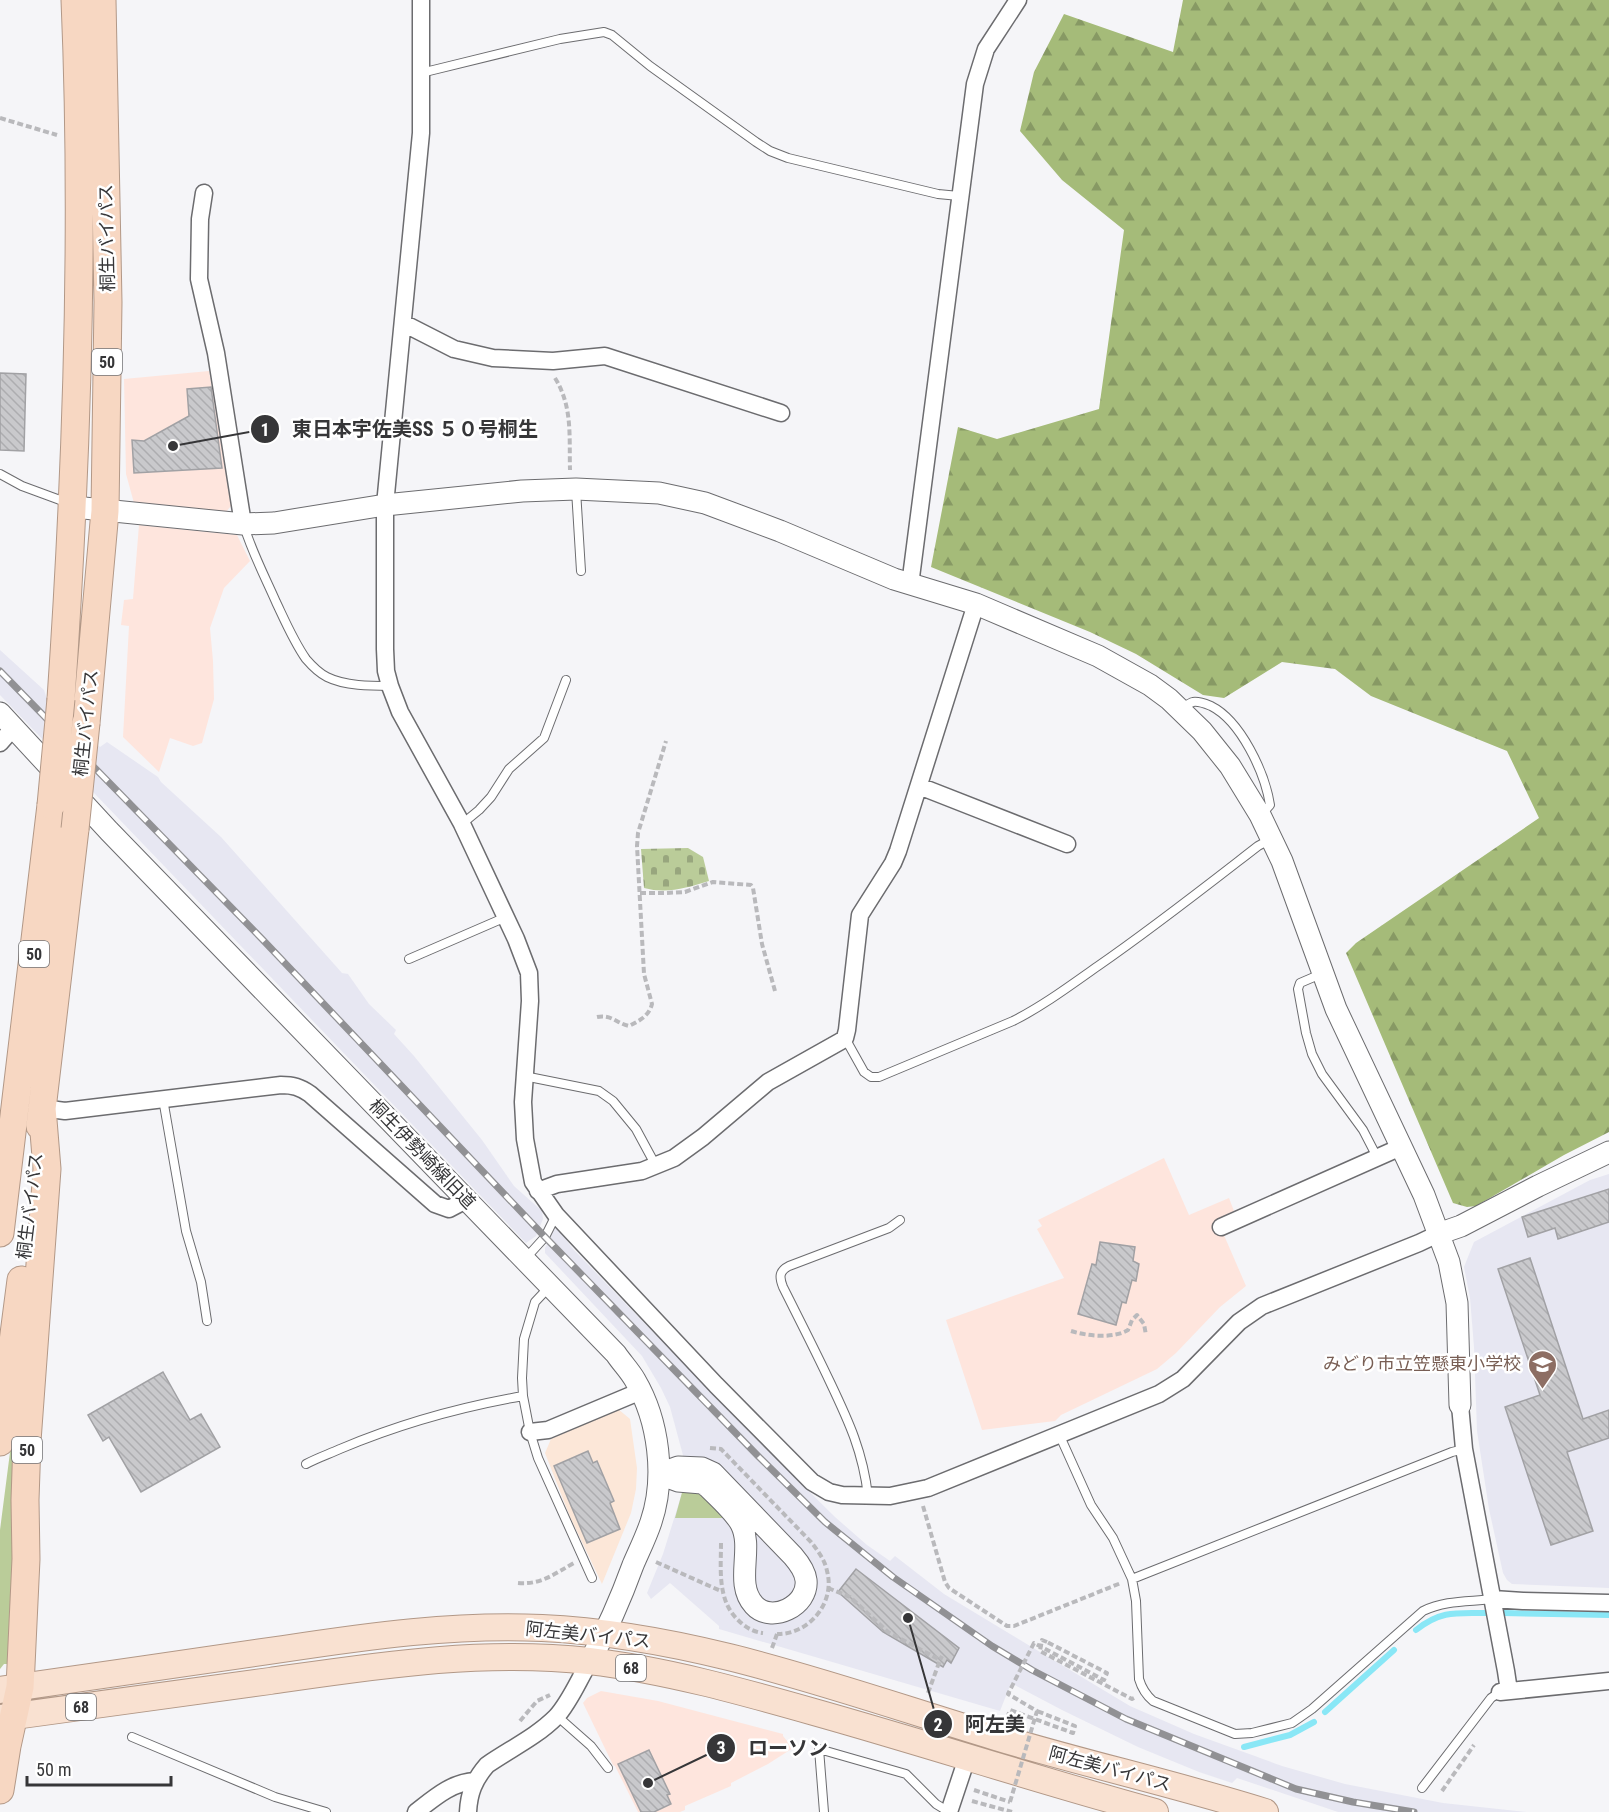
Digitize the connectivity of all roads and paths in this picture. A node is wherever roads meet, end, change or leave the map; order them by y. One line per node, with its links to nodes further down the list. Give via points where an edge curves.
1 (75, 0): 16 (highway, 桐生バイパス / 50, via 80,265)
2 (102, 0): 17 (highway, 桐生バイパス / 50, via 108,302)
3 (421, 0): 5 (street)
4 (1018, 0): 9 (street, via 981,59)
5 (422, 73): 9 (lane, via 560,39 612,34 714,114 770,151); 10 (street, via 422,134)
6 (0, 118): 7 (path)
7 (35, 129)
8 (204, 193): 18 (street, via 199,279 216,353)
9 (959, 196): 20 (street)
10 (403, 323): 11 (street, via 471,354); 15 (street)
11 (542, 361): 12 (street, via 605,356); 14 (path, via 560,386 569,413)
12 (781, 413)
13 (0, 474): 16 (lane)
14 (573, 490): 15 (street, via 522,490); 19 (lane); 20 (street, via 659,493 705,503)
15 (385, 505): 18 (street, via 274,523); 23 (street, via 385,649)
16 (74, 507): 17 (street); 41 (highway, 桐生バイパス / 50, bridge, via 61,699)
17 (105, 511): 18 (street); 41 (highway, 桐生バイパス / 50, bridge, via 75,829)
18 (243, 524): 23 (lane, via 287,624 312,665 337,681)
19 (581, 571)
20 (910, 585): 21 (street)
21 (976, 604): 24 (street, via 1098,657 1150,685); 27 (street)
22 (566, 680): 29 (lane, via 544,738 509,769 491,796)
23 (390, 686): 29 (street, via 400,712)
24 (1180, 709): 28 (street, via 1230,766); 28 (lane, via 1193,702 1204,703 1230,720 1240,733 1268,793 1270,806)
25 (5, 728): 48 (street, 桐生伊勢崎線旧道, via 118,839)
26 (666, 741): 32 (path, via 638,833)
27 (919, 786): 31 (street); 38 (street, via 898,851 860,915)
28 (1260, 815): 30 (street)
29 (462, 824): 33 (street)
30 (1272, 838): 35 (street); 38 (lane, via 1134,941 1019,1018 879,1077 864,1072)
31 (1067, 844)
32 (640, 893): 36 (path, via 685,891 713,882 751,885); 37 (path, via 644,974 651,1009 629,1026 610,1017)
33 (506, 917): 34 (lane); 39 (street, via 530,983)
34 (409, 959)
35 (1322, 974): 43 (street); 45 (lane, via 1300,983 1298,989 1312,1054)
36 (775, 991)
37 (597, 1017)
38 (845, 1038): 46 (street, via 777,1076 688,1149)
39 (524, 1076): 46 (lane, via 599,1091 613,1101 636,1129); 47 (street, via 525,1139 530,1173)
40 (163, 1099): 41 (street, via 65,1111); 48 (street, via 281,1085 300,1087 435,1204 449,1209); 56 (lane, via 186,1231 201,1282)
41 (19, 1105): 42 (highway, 50); 52 (highway, 桐生バイパス / 50); 64 (highway, 桐生バイパス / 50); 85 (highway, 50, via 47,1169 27,1441 26,1559)
42 (0, 1140)
43 (1401, 1147): 45 (street); 53 (street)
44 (1609, 1152): 53 (street, via 1477,1219)
45 (1377, 1157): 51 (street)
46 (656, 1166): 47 (street, via 546,1186)
47 (538, 1191): 49 (street)
48 (466, 1200): 54 (street, 桐生伊勢崎線旧道)
49 (556, 1215): 54 (lane); 69 (street, via 812,1482 829,1492)
50 (900, 1220): 69 (lane, via 780,1273 783,1287 858,1446)
51 (1221, 1227)
52 (0, 1233)
53 (1438, 1233): 61 (street, via 1449,1262 1456,1303); 63 (street, via 1262,1306 1239,1322 1172,1387)
54 (525, 1259): 55 (street, 桐生伊勢崎線旧道)
55 (550, 1286): 59 (street, 桐生伊勢崎線旧道, via 616,1354); 60 (lane, via 535,1302 524,1340)
56 (207, 1321)
57 (1071, 1331): 58 (path, via 1092,1336 1122,1334 1137,1315)
58 (1146, 1335)
59 (641, 1391): 62 (street, via 548,1430); 67 (street, 桐生伊勢崎線旧道, via 655,1436)
60 (523, 1396): 62 (lane); 66 (lane, via 428,1417 357,1441)
61 (1460, 1405): 65 (street)
62 (530, 1432): 71 (lane)
63 (1059, 1434): 68 (street); 74 (lane, via 1091,1505 1113,1538)
64 (0, 1442)
65 (1464, 1449): 74 (lane); 78 (street)
66 (306, 1464)
67 (659, 1474): 70 (street, via 678,1467 708,1469); 80 (street, 桐生伊勢崎線旧道, via 651,1521)
68 (920, 1491): 69 (street); 74 (path, via 945,1582 1007,1626)
69 (868, 1497)
70 (757, 1535)
71 (582, 1558): 73 (lane); 75 (path, via 542,1581)
72 (655, 1562): 77 (path)
73 (591, 1578)
74 (1132, 1579): 88 (lane, via 1140,1679)
75 (518, 1583)
76 (828, 1588): 87 (path, via 850,1597 888,1632 941,1658)
77 (723, 1592)
78 (1493, 1599): 79 (street); 86 (street); 88 (lane, via 1453,1601 1422,1611 1312,1709 1292,1723 1271,1730 1235,1734 1153,1701)
79 (1609, 1603)
80 (606, 1633): 83 (street, 桐生伊勢崎線旧道); 85 (main road, 阿左美バイパス / 68, via 482,1627 381,1635); 101 (main road, 阿左美バイパス / 68, via 712,1652)
81 (777, 1634): 82 (path)
82 (771, 1649)
83 (590, 1661): 90 (street); 91 (main road, 阿左美バイパス / 68, via 503,1657 384,1665); 95 (main road, 阿左美バイパス / 68, via 724,1687)
84 (1609, 1681): 86 (street)
85 (10, 1689): 91 (highway, 50)
86 (1504, 1692): 98 (lane, via 1491,1698)
87 (927, 1694)
88 (1146, 1694): 89 (path, bridge, via 1132,1699 1040,1651 1042,1640 1107,1673 1104,1680 1034,1643 1008,1694)
89 (1037, 1711): 92 (path, via 1075,1726 1072,1733 1010,1710); 107 (path, bridge, via 1010,1802 974,1790 972,1801)
90 (557, 1716): 96 (lane, via 591,1746); 97 (street, via 487,1765)
91 (7, 1717): 99 (highway, 50)
92 (1006, 1719)
93 (132, 1737): 102 (lane, via 275,1797)
94 (1477, 1741): 100 (path)
95 (968, 1758): 106 (street); 108 (main road, 阿左美バイパス / 68, via 1100,1801)
96 (608, 1768)
97 (475, 1781): 103 (street, via 456,1784); 104 (street)
98 (1422, 1788)
99 (0, 1790)
100 (1442, 1791)
101 (1252, 1810)
102 (326, 1812)
103 (416, 1812)
104 (468, 1812)
105 (824, 1812): 106 (lane, via 819,1749 906,1774)
106 (949, 1812)
107 (1012, 1812)
108 (1155, 1812)

